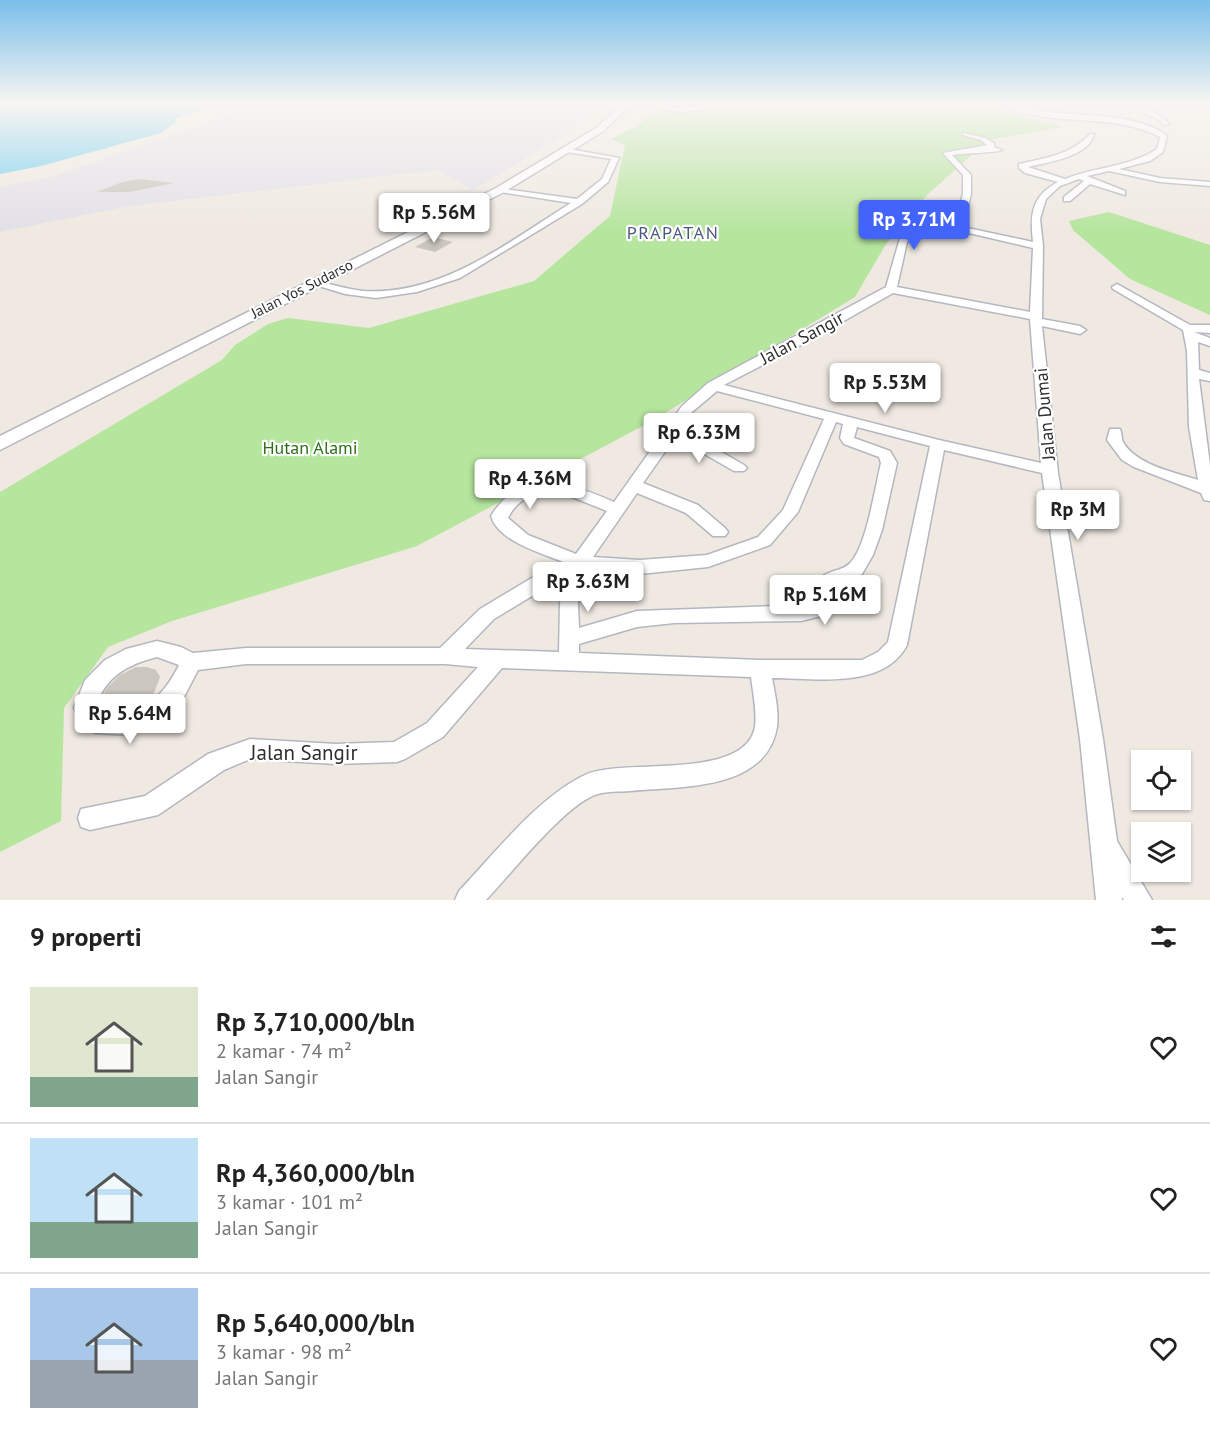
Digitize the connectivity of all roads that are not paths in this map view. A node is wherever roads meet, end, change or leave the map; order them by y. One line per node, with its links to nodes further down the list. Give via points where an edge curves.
1 (573, 146): 5 (main road, Jalan Yos Sudarso)
2 (990, 146): 17 (street, via 947,153 967,175 967,194)
3 (1082, 146): 6 (street)
4 (1162, 146): 8 (street, Jalan Dumai, via 1149,159)
5 (567, 150): 13 (main road, Jalan Yos Sudarso); 16 (street, via 615,158 606,180)
6 (1051, 159): 7 (street); 10 (street, via 1022,166)
7 (1070, 164)
8 (1110, 169): 9 (street, Jalan Dumai); 12 (street, via 1160,180)
9 (1079, 171): 10 (street, Jalan Dumai); 11 (street)
10 (1064, 181): 18 (street, Jalan Dumai, via 1049,189 1040,202 1035,218)
11 (1089, 181): 14 (street); 15 (street)
12 (1210, 184)
13 (500, 190): 16 (street); 19 (main road, Jalan Yos Sudarso)
14 (1122, 193)
15 (1067, 199)
16 (579, 202): 19 (street, via 452,278 379,295)
17 (958, 230): 18 (street); 21 (street, via 921,232 903,240)
18 (1038, 246): 22 (street, Jalan Dumai)
19 (314, 283): 34 (main road, Jalan Yos Sudarso)
20 (1117, 287): 25 (street)
21 (891, 289): 22 (street); 29 (street, Jalan Sangir)
22 (1036, 320): 24 (street); 37 (street, Jalan Dumai)
23 (1210, 329): 25 (street)
24 (1080, 330)
25 (1190, 332): 26 (street); 27 (street)
26 (1210, 342)
27 (1193, 372): 28 (street); 39 (street)
28 (1210, 377)
29 (713, 386): 30 (street); 33 (street, Jalan Sangir, via 687,409)
30 (832, 417): 31 (street); 42 (street, via 790,512 764,541 708,561 640,567)
31 (851, 421): 35 (street); 43 (street, via 849,441 885,454 890,464 859,566 821,587 814,611 637,620)
32 (1115, 432): 39 (street, via 1114,440 1127,457)
33 (669, 436): 36 (street, via 699,445); 38 (street, Jalan Sangir)
34 (0, 444)
35 (938, 444): 37 (street); 48 (street, via 899,638 890,655 862,669)
36 (739, 468)
37 (1050, 470): 50 (street, Jalan Dumai)
38 (633, 485): 40 (street, Jalan Sangir); 41 (street, via 692,509)
39 (1209, 493)
40 (616, 509): 42 (street, Jalan Sangir); 42 (street, via 577,491 549,486 517,497 501,512 500,520 522,539)
41 (719, 532)
42 (580, 562): 43 (street, Jalan Sangir, via 569,603); 44 (street, Jalan Sangir, via 487,614)
43 (569, 639): 46 (street, Jalan Sangir)
44 (445, 656): 45 (street); 47 (street, via 246,656)
45 (497, 660): 46 (street); 49 (street, Jalan Sangir, via 435,730 397,752 336,754 250,749 216,762 149,807)
46 (569, 661): 48 (street)
47 (191, 662): 47 (street, via 157,649 133,655 112,666 92,686 85,708 96,723 131,725 160,708 178,689)
48 (760, 669): 51 (street, via 767,713 765,734 757,750 726,770 594,783 554,810)
49 (90, 818)
50 (1106, 847): 52 (street, Jalan Dumai); 53 (street)
51 (468, 900)
52 (1109, 900)
53 (1139, 900)

